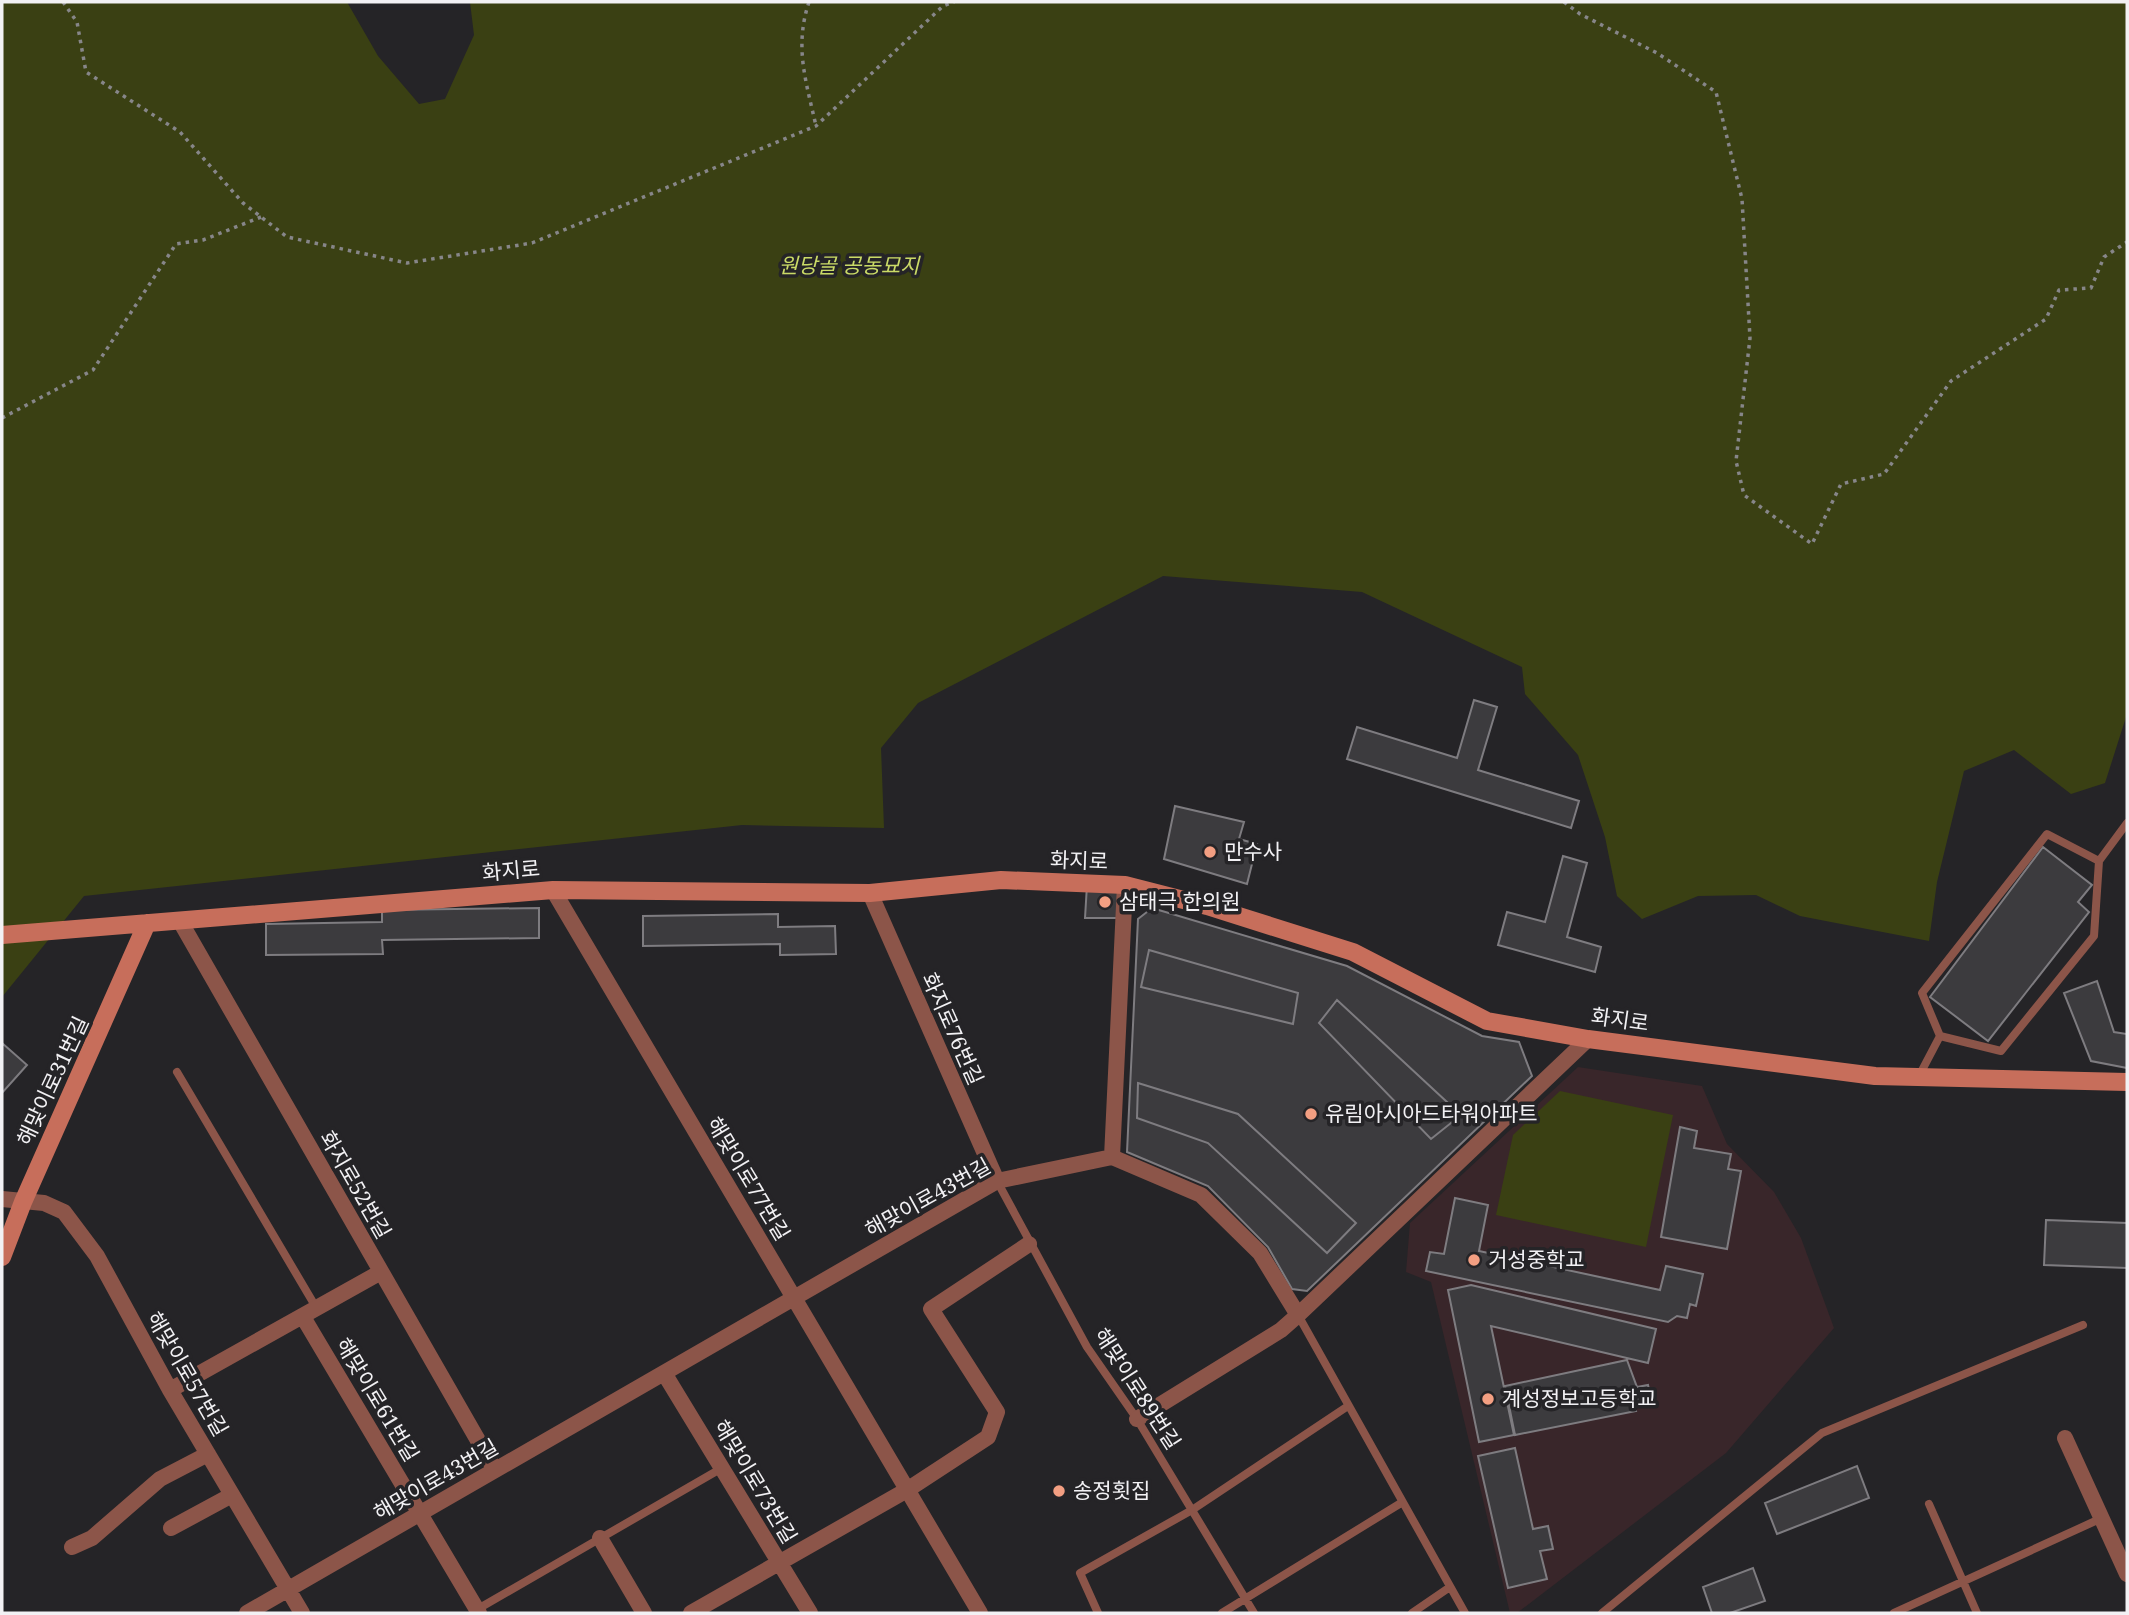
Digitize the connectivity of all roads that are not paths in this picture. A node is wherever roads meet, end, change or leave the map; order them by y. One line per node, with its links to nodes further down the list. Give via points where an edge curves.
1 (2127, 823): 2 (lane)
2 (2099, 861): 9 (lane, via 2094,936 2001,1051); 9 (lane, via 2048,834 1922,993)
3 (1125, 885): 5 (street, 화지로, via 1002,880); 10 (street, 화지로, via 1353,952 1487,1021); 14 (street)
4 (553, 890): 5 (street, 화지로); 6 (street, 화지로); 21 (street, 해맞이로77번길)
5 (870, 893): 15 (street, 화지로76번길)
6 (180, 922): 7 (street, 화지로); 20 (street, 화지로52번길)
7 (147, 923): 8 (street, 화지로); 17 (street, 해맞이로31번길)
8 (2, 935)
9 (1940, 1036): 12 (lane)
10 (1588, 1038): 12 (street, 화지로); 23 (street)
11 (177, 1072): 22 (lane, 해맞이로61번길)
12 (1918, 1079): 13 (street, 화지로)
13 (2127, 1082)
14 (1112, 1157): 15 (street, 해맞이로43번길); 23 (street, via 1201,1195 1260,1254)
15 (996, 1181): 18 (lane, 해맞이로89번길); 21 (street, 해맞이로43번길)
16 (2, 1199): 17 (street, 해맞이로57번길)
17 (23, 1202): 19 (street, 해맞이로31번길); 26 (street, 해맞이로57번길, via 44,1203 64,1212 97,1256)
18 (1029, 1244): 28 (lane, 해맞이로89번길, via 1087,1347); 33 (street, via 931,1309 997,1412 988,1437)
19 (2, 1257)
20 (381, 1272): 22 (street); 32 (street, 화지로52번길)
21 (793, 1298): 25 (street, 해맞이로43번길); 33 (street, 해맞이로77번길)
22 (310, 1313): 26 (street); 38 (street, 해맞이로61번길)
23 (1298, 1315): 27 (lane); 28 (street)
24 (2083, 1325): 61 (lane, via 1822,1433)
25 (664, 1373): 31 (street, 해맞이로73번길); 32 (street, 해맞이로43번길)
26 (170, 1390): 30 (street, 해맞이로57번길)
27 (1348, 1406): 35 (lane); 37 (lane)
28 (1137, 1419): 37 (lane, 해맞이로89번길)
29 (2065, 1438): 39 (street)
30 (208, 1454): 34 (street, 해맞이로57번길); 42 (street, via 160,1479 92,1538)
31 (722, 1468): 41 (lane); 43 (street, 해맞이로73번길)
32 (495, 1470): 38 (street, 해맞이로43번길)
33 (907, 1490): 43 (street); 55 (street, 해맞이로77번길)
34 (232, 1495): 40 (street); 47 (street, 해맞이로57번길)
35 (1401, 1503): 46 (lane); 48 (lane)
36 (1928, 1504): 45 (lane)
37 (1192, 1510): 48 (lane, 해맞이로89번길); 56 (lane, via 1080,1573)
38 (420, 1513): 47 (street, 해맞이로43번길); 49 (street, 해맞이로61번길)
39 (2102, 1518): 44 (street); 45 (lane)
40 (171, 1528)
41 (600, 1538): 49 (lane); 52 (street)
42 (72, 1547)
43 (779, 1563): 53 (street); 54 (street, 해맞이로73번길)
44 (2127, 1574)
45 (1962, 1582): 62 (lane); 63 (lane)
46 (1450, 1587): 59 (lane); 60 (lane)
47 (288, 1589): 50 (street, 해맞이로43번길); 51 (street, 해맞이로57번길)
48 (1245, 1599): 57 (lane); 58 (lane, 해맞이로89번길)
49 (476, 1612)
50 (247, 1613)
51 (302, 1613)
52 (644, 1613)
53 (691, 1613)
54 (810, 1613)
55 (980, 1613)
56 (1098, 1613)
57 (1222, 1613)
58 (1254, 1613)
59 (1412, 1613)
60 (1465, 1613)
61 (1602, 1613)
62 (1894, 1613)
63 (1977, 1613)

